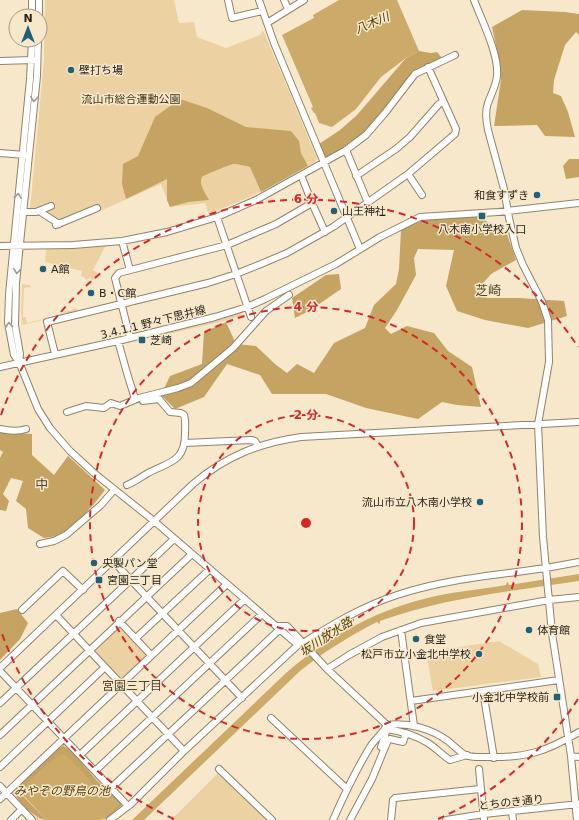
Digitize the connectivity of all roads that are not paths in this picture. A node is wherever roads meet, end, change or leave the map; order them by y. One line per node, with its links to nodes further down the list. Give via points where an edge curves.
1 (228, 0): 7 (street, via 232,18)
2 (259, 0): 7 (street)
3 (284, 0): 6 (street)
4 (304, 0): 6 (street)
5 (474, 0): 30 (street, via 496,61 496,81 488,103 486,122 504,189)
6 (288, 9): 8 (street)
7 (262, 11): 8 (street)
8 (267, 23): 19 (street)
9 (33, 48): 13 (street)
10 (37, 48): 13 (street)
11 (455, 55): 14 (street)
12 (0, 60): 13 (street)
13 (35, 60): 18 (street)
14 (428, 67): 15 (street); 16 (street, via 415,74 366,135)
15 (443, 102): 20 (street, via 456,129 454,134); 22 (street, via 396,149)
16 (346, 150): 19 (street); 22 (street)
17 (0, 153): 18 (street)
18 (25, 156): 31 (street); 38 (street, one-way to 18)
19 (324, 162): 21 (street); 33 (street)
20 (408, 174): 23 (street); 25 (street)
21 (301, 175): 24 (street); 32 (street, via 256,200)
22 (356, 176): 25 (street)
23 (422, 195)
24 (312, 203): 34 (street); 36 (street, via 276,224)
25 (368, 203): 33 (street)
26 (579, 203): 30 (street, 3.4.1.1 野々下思井線)
27 (51, 206): 29 (street)
28 (97, 208): 29 (street, via 58,224)
29 (39, 211): 31 (street)
30 (507, 211): 40 (street, 3.4.1.1 野々下思井線, via 420,217); 55 (street, via 519,257 542,302 548,320 549,362)
31 (23, 212): 39 (street)
32 (217, 217): 35 (street, via 167,232); 36 (street)
33 (347, 217): 34 (street); 40 (street)
34 (325, 232): 42 (street, via 287,253)
35 (122, 241): 39 (street); 41 (street)
36 (227, 245): 41 (street); 42 (street)
37 (0, 246): 38 (street)
38 (13, 246): 39 (street); 50 (street, one-way to 38, via 14,355 8,323)
39 (20, 246): 50 (street, one-way to 50, via 15,310)
40 (360, 249): 45 (street, 3.4.1.1 野々下思井線, via 336,264)
41 (130, 270): 44 (street, via 118,273 115,278)
42 (236, 274): 44 (street); 45 (street)
43 (289, 295): 52 (street, via 266,311 233,348 196,380 185,386)
44 (121, 303): 47 (street); 49 (street, via 47,322)
45 (247, 307): 46 (street); 47 (street, 3.4.1.1 野々下思井線)
46 (251, 317)
47 (130, 338): 48 (street, 3.4.1.1 野々下思井線)
48 (118, 341): 49 (street, 3.4.1.1 野々下思井線); 52 (street, via 126,373)
49 (55, 354): 50 (street, 3.4.1.1 野々下思井線)
50 (19, 362): 51 (street, 3.4.1.1 野々下思井線); 61 (street, via 33,398 50,428 70,451)
51 (0, 367)
52 (137, 398): 53 (street, via 120,406 111,403 104,408 86,406); 58 (street, via 141,401 159,399 170,412 184,415)
53 (67, 412)
54 (579, 422): 55 (street)
55 (538, 424): 59 (street, via 301,436); 69 (street)
56 (0, 429): 57 (street)
57 (26, 429)
58 (185, 443): 59 (street, via 251,440); 60 (street, via 183,452 172,461)
59 (258, 446): 62 (street, via 215,467)
60 (127, 485)
61 (114, 490): 62 (street); 64 (street, via 66,535)
62 (154, 521): 63 (street); 66 (street)
63 (174, 539): 65 (street); 70 (street)
64 (40, 544)
65 (192, 554): 68 (street); 73 (street)
66 (113, 561): 70 (street); 72 (street)
67 (579, 562): 69 (street)
68 (210, 569): 71 (street); 78 (street)
69 (546, 570): 76 (street); 87 (street, via 438,584 402,593 356,611)
70 (131, 581): 73 (street); 85 (street)
71 (227, 584): 75 (street); 83 (street)
72 (83, 590): 77 (street, via 63,571); 80 (street)
73 (146, 597): 78 (street); 81 (street)
74 (579, 597): 76 (street)
75 (245, 599): 79 (street); 88 (street)
76 (549, 599): 84 (street, via 440,618); 96 (street)
77 (22, 610)
78 (162, 613): 83 (street); 86 (street)
79 (262, 614): 82 (street); 91 (street)
80 (56, 615): 85 (street); 94 (street)
81 (120, 621): 86 (street); 89 (street)
82 (278, 627): 87 (street, via 286,626); 95 (street); 100 (street, via 298,645)
83 (178, 630): 88 (street); 90 (street)
84 (401, 630): 93 (street, via 371,642); 102 (street)
85 (73, 634): 89 (street); 98 (street)
86 (136, 638): 90 (street)
87 (305, 645): 93 (street)
88 (194, 647): 91 (street); 101 (street)
89 (89, 650): 92 (street); 104 (street)
90 (151, 655): 97 (street)
91 (210, 664): 95 (street); 105 (street)
92 (105, 667): 97 (street); 107 (street)
93 (326, 668): 109 (street)
94 (0, 669): 98 (street)
95 (225, 680): 100 (street); 112 (street)
96 (559, 680): 99 (street); 115 (street)
97 (121, 684): 101 (street); 114 (street)
98 (16, 688): 103 (street); 104 (street)
99 (483, 691): 102 (street); 121 (street)
100 (242, 698): 116 (street)
101 (136, 701): 105 (street); 117 (street)
102 (411, 701): 108 (street)
103 (0, 703)
104 (32, 704): 107 (street); 113 (street)
105 (152, 717): 112 (street); 125 (street)
106 (271, 718): 129 (street)
107 (48, 721): 114 (street); 122 (street)
108 (414, 726): 109 (street, via 400,724); 118 (street, via 443,738)
109 (387, 727): 110 (street); 126 (street); 129 (street, via 371,746)
110 (406, 732): 118 (street, via 429,743 450,760); 126 (street, via 403,742 388,740)
111 (579, 732): 115 (street)
112 (168, 734): 116 (street); 128 (street)
113 (0, 735)
114 (64, 738): 117 (street); 131 (street)
115 (568, 738): 119 (street); 121 (street, via 555,746 531,754)
116 (184, 751): 134 (street)
117 (80, 755): 125 (street)
118 (467, 755): 121 (street)
119 (571, 756): 120 (street); 133 (street)
120 (579, 757)
121 (494, 758)
122 (0, 767)
123 (219, 769): 141 (street)
124 (479, 769): 130 (street)
125 (95, 771): 128 (street)
126 (374, 772): 143 (street)
127 (0, 786): 131 (street)
128 (111, 788): 134 (street)
129 (347, 789): 142 (street)
130 (480, 789): 137 (street); 144 (street, via 395,798)
131 (7, 792): 132 (street); 135 (street)
132 (0, 798)
133 (577, 805): 136 (street, とちのき通り); 147 (street)
134 (128, 806): 140 (street)
135 (22, 809): 138 (street); 139 (street)
136 (512, 812): 137 (street, とちのき通り); 146 (street)
137 (484, 817): 145 (street, とちのき通り)
138 (11, 820)
139 (32, 820)
140 (110, 820)
141 (272, 820)
142 (333, 820)
143 (350, 820)
144 (391, 820)
145 (446, 820)
146 (513, 820)
147 (577, 820)

